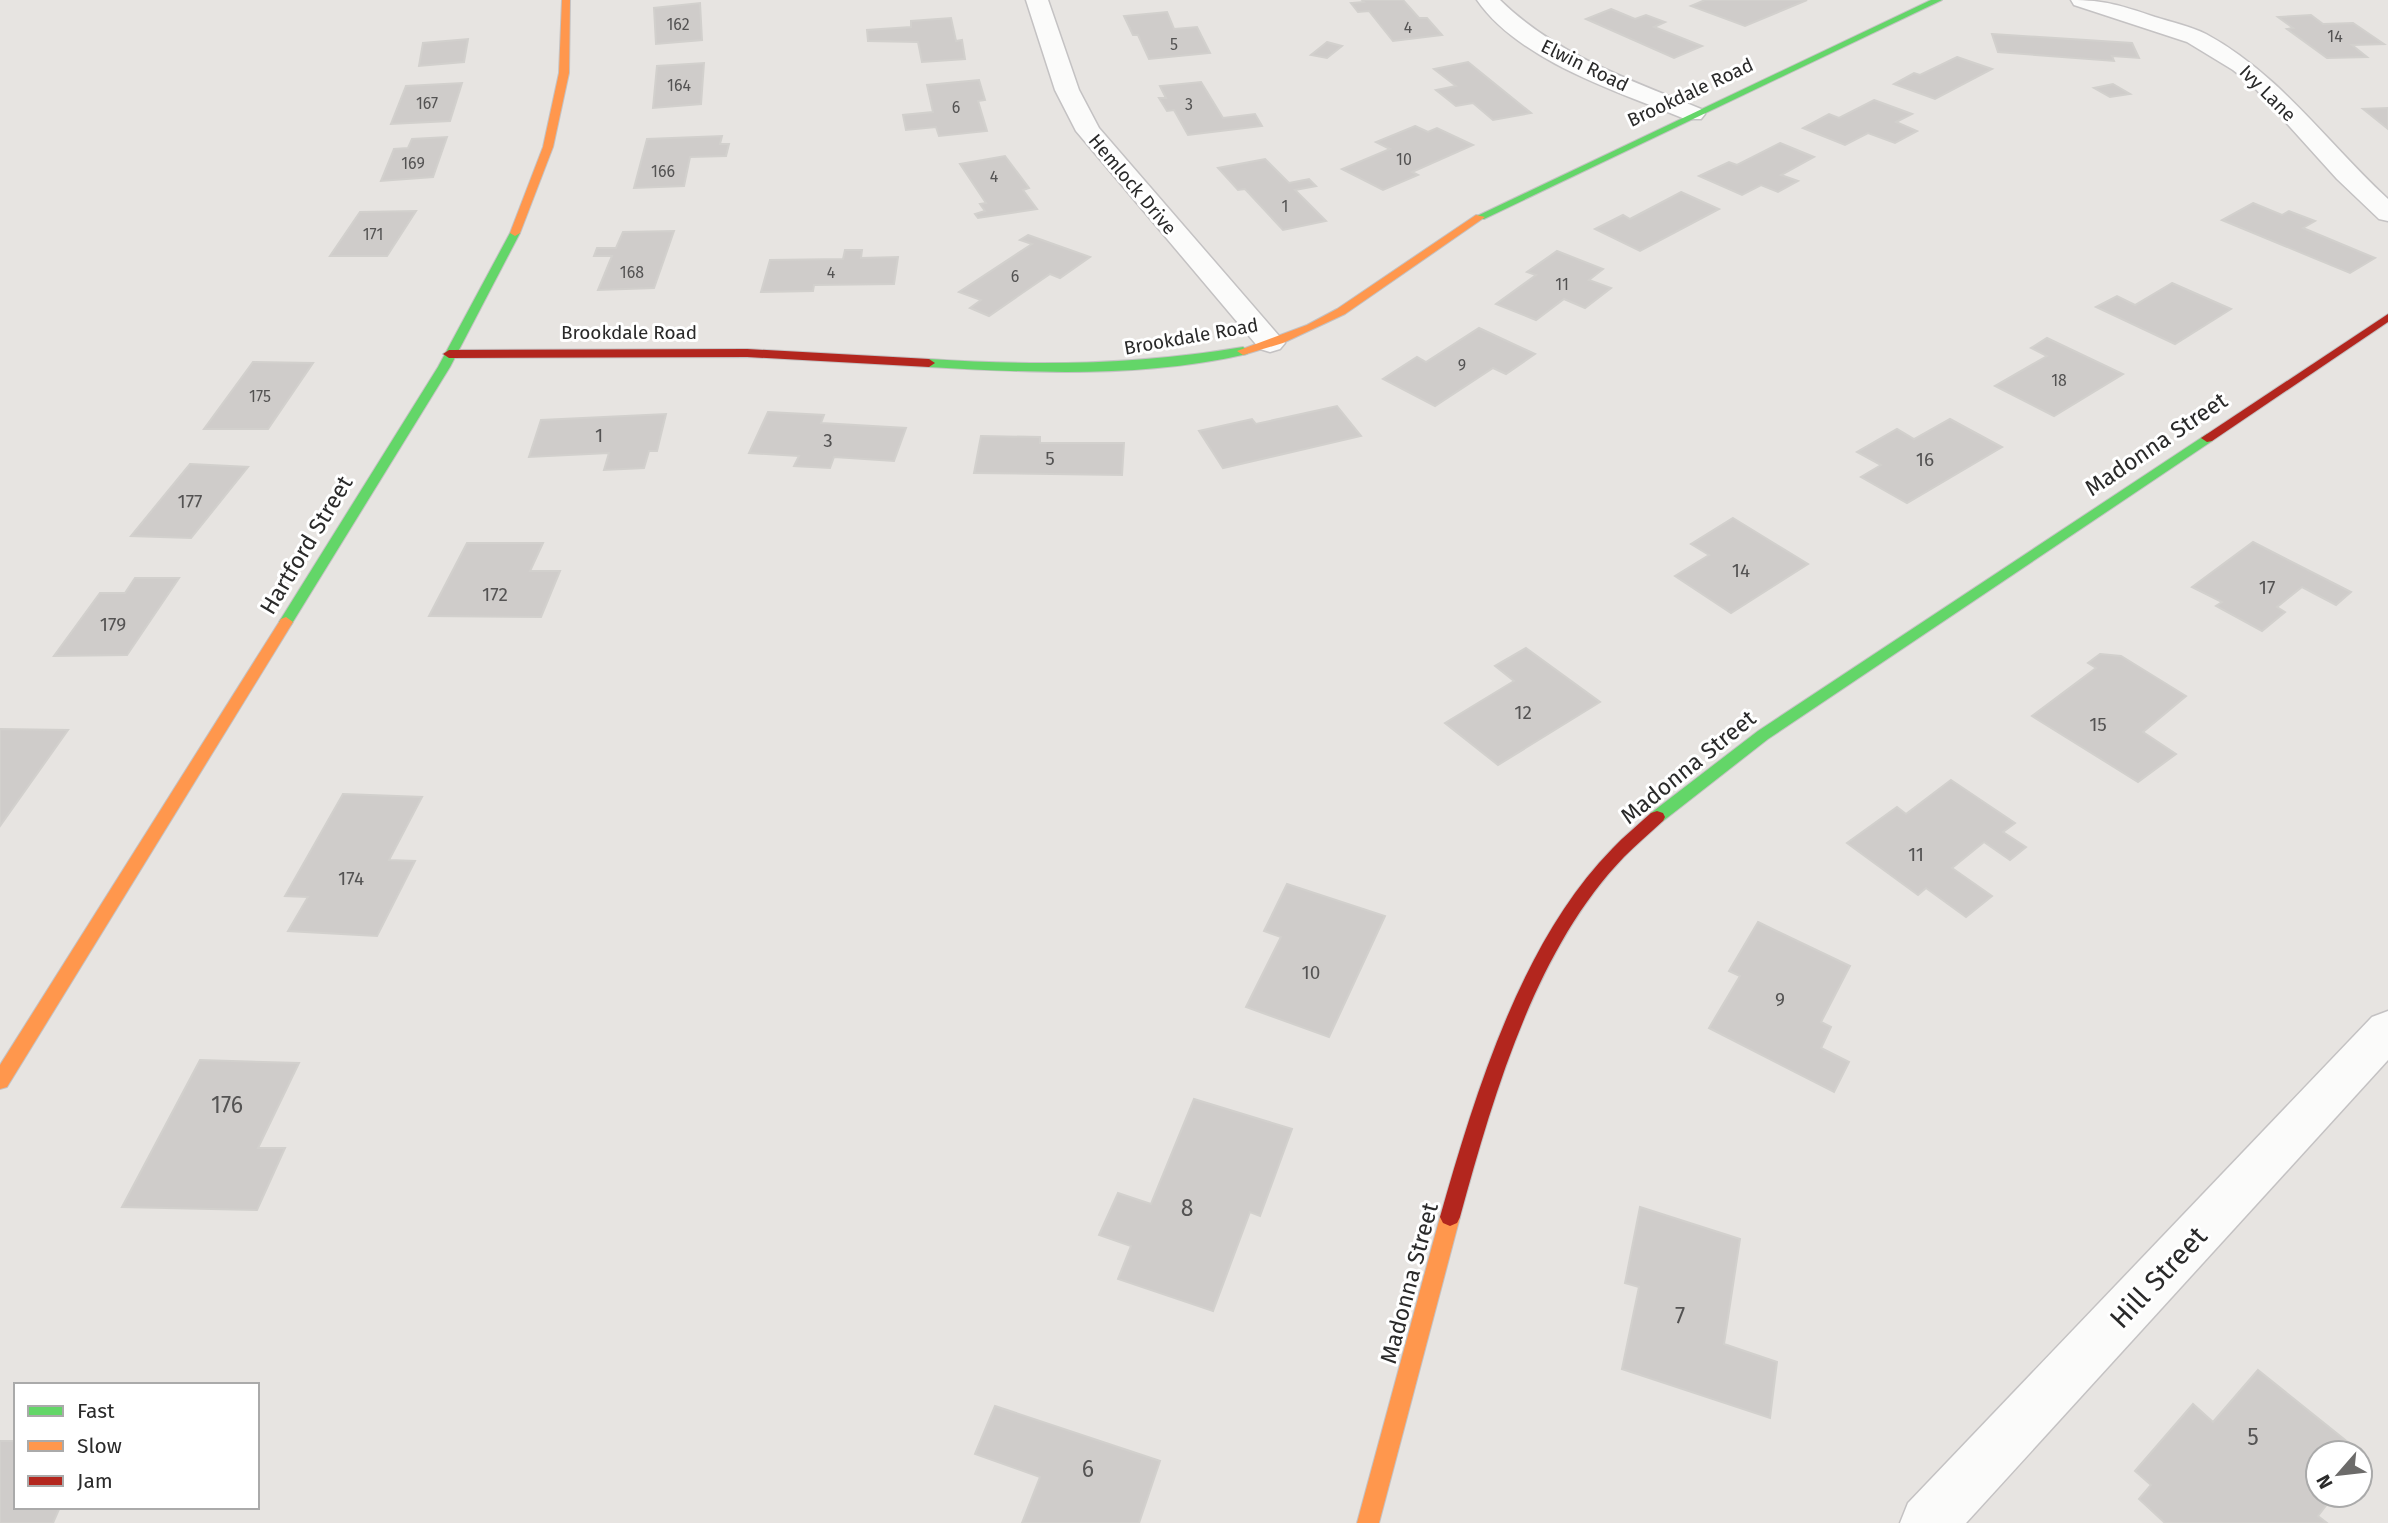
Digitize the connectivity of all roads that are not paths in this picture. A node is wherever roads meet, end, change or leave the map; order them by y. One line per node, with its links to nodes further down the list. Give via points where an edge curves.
1 (566, 0): 10 (street, Hartford Street, via 568,55 544,159 507,250)
2 (1037, 0): 9 (street, Hemlock Drive, via 1075,111 1088,131)
3 (1488, 0): 6 (street, Elwin Road, via 1526,35 1558,53)
4 (1938, 0): 6 (street, Brookdale Road)
5 (2082, 0): 7 (street, Ivy Lane, via 2195,37 2241,65)
6 (1693, 114): 9 (street, Brookdale Road, via 1498,206 1437,244 1364,302)
7 (2388, 213)
8 (2388, 317): 13 (street, Madonna Street, via 1763,735 1645,825 1598,877 1555,936 1492,1078)
9 (1269, 343): 10 (street, Brookdale Road, via 1171,364 1105,370 789,354)
10 (449, 355): 12 (street, Hartford Street)
11 (2388, 1030): 14 (street, Hill Street)
12 (0, 1081)
13 (1368, 1523)
14 (1928, 1523)

